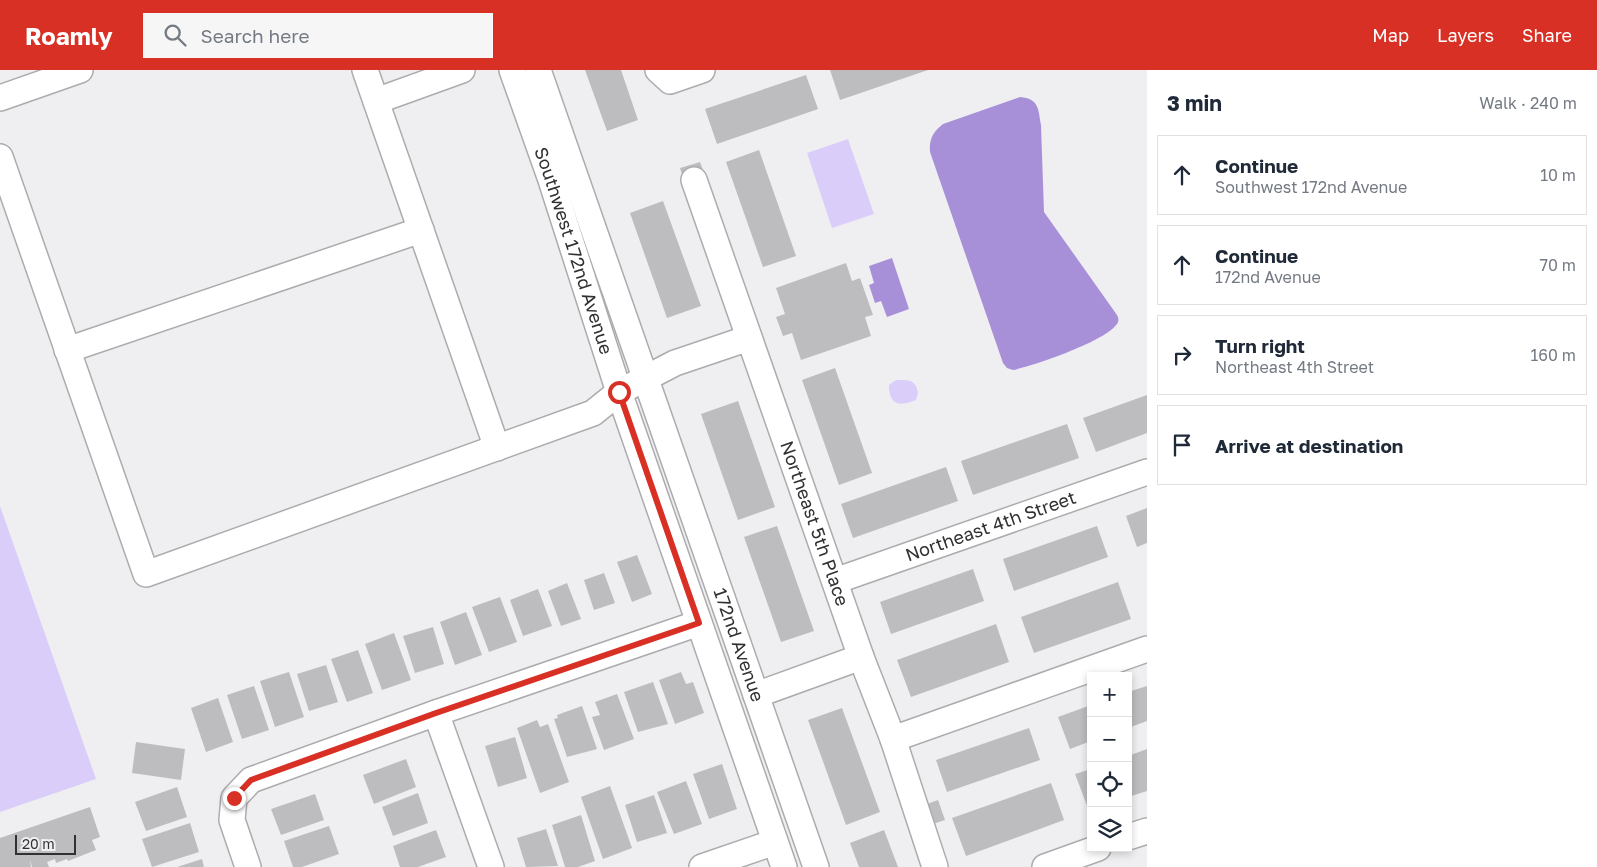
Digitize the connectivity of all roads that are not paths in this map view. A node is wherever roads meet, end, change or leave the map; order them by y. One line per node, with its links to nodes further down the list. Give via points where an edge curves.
1 (80, 70): 8 (street)
2 (365, 70): 9 (street)
3 (462, 70): 9 (street)
4 (512, 70): 16 (street, Southwest 172nd Avenue)
5 (538, 70): 15 (street, Southwest 172nd Avenue)
6 (702, 70): 7 (street)
7 (664, 76)
8 (0, 98)
9 (376, 101): 12 (street)
10 (0, 158): 14 (street)
11 (694, 180): 13 (street, Northeast 5th Place)
12 (420, 230): 14 (street); 19 (street)
13 (749, 338): 15 (street, via 674,363); 21 (street, Northeast 5th Place)
14 (68, 350): 19 (street, via 146,574)
15 (645, 378): 16 (street); 17 (street, Southwest 172nd Avenue)
16 (619, 392): 18 (street, Southwest 172nd Avenue); 19 (street, via 593,413)
17 (660, 421): 25 (street, 172nd Avenue)
18 (634, 433): 22 (street, 172nd Avenue)
19 (497, 448)
20 (1147, 472): 21 (street, Northeast 4th Street)
21 (835, 581): 24 (street, Northeast 5th Place)
22 (699, 623): 26 (street); 30 (street, 172nd Avenue)
23 (1147, 649): 27 (street)
24 (861, 657): 25 (street); 27 (street, Northeast 5th Place)
25 (756, 695): 36 (street, 172nd Avenue)
26 (436, 713): 32 (street, via 251,780 234,798 232,820); 33 (street)
27 (893, 739): 37 (street, Northeast 5th Place)
28 (1147, 831): 29 (street)
29 (1132, 836)
30 (775, 842): 34 (street); 35 (street, 172nd Avenue)
31 (1087, 852): 38 (street)
32 (248, 867)
33 (492, 867)
34 (702, 867)
35 (784, 867)
36 (816, 867)
37 (935, 867)
38 (1045, 867)

